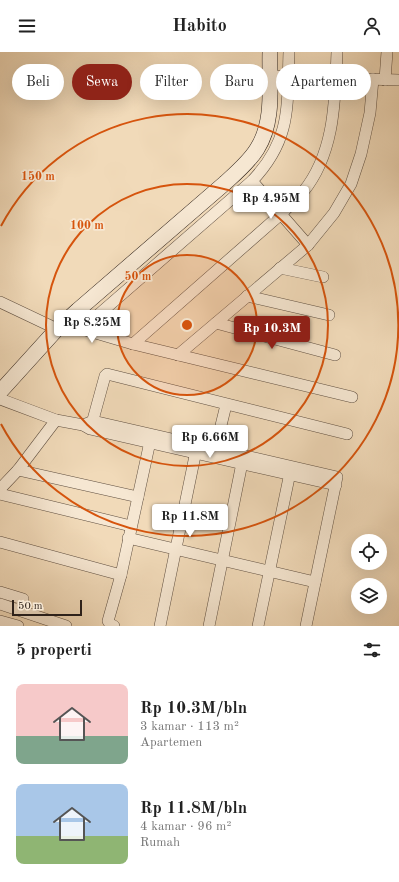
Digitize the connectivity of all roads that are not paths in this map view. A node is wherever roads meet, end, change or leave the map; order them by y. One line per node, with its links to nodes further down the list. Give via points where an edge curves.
1 (270, 52): 7 (street)
2 (289, 52): 5 (street)
3 (337, 52): 6 (street)
4 (386, 52): 10 (street)
5 (288, 64)
6 (337, 64)
7 (269, 76): 8 (street); 23 (street, via 268,120 256,150 247,162)
8 (276, 76)
9 (373, 79): 10 (street); 16 (street, via 366,137 351,184 334,213)
10 (385, 80): 11 (street)
11 (399, 80)
12 (288, 100): 14 (street, via 286,119 279,140 269,160)
13 (334, 100): 15 (street, via 324,154 315,174 303,192)
14 (252, 181): 15 (street); 24 (street)
15 (281, 214): 16 (street); 25 (street)
16 (308, 245): 17 (street)
17 (280, 268): 18 (street); 19 (street)
18 (323, 277)
19 (247, 296): 21 (street); 22 (street)
20 (0, 302): 23 (street)
21 (328, 315)
22 (216, 323): 26 (street); 27 (street)
23 (61, 326): 24 (street); 28 (street)
24 (82, 329): 25 (street)
25 (133, 344): 26 (street)
26 (178, 355): 29 (street)
27 (335, 355)
28 (0, 392)
29 (352, 397)
30 (0, 399): 32 (street)
31 (226, 405): 33 (street, via 107,374); 34 (street); 37 (street)
32 (56, 420): 33 (street); 39 (street)
33 (89, 425): 35 (street)
34 (347, 434)
35 (150, 438): 36 (street); 43 (street)
36 (196, 449): 37 (street); 47 (street)
37 (214, 453): 38 (street); 40 (street)
38 (242, 464): 40 (street); 48 (street)
39 (18, 470): 41 (street); 43 (street)
40 (290, 470): 49 (street); 51 (street, via 336,484)
41 (0, 489)
42 (0, 494): 44 (street)
43 (138, 497): 44 (street)
44 (131, 526): 45 (street)
45 (128, 538): 47 (street); 50 (street)
46 (0, 542): 50 (street)
47 (176, 549): 48 (street); 59 (street)
48 (223, 560): 49 (street); 60 (street)
49 (269, 571): 51 (street); 61 (street)
50 (121, 575): 58 (street, via 108,621)
51 (315, 582): 62 (street)
52 (0, 592): 54 (street, via 23,600)
53 (0, 604): 54 (street)
54 (21, 610): 57 (street)
55 (0, 621): 56 (street)
56 (18, 626)
57 (66, 626)
58 (114, 626)
59 (160, 626)
60 (209, 626)
61 (258, 626)
62 (306, 626)

